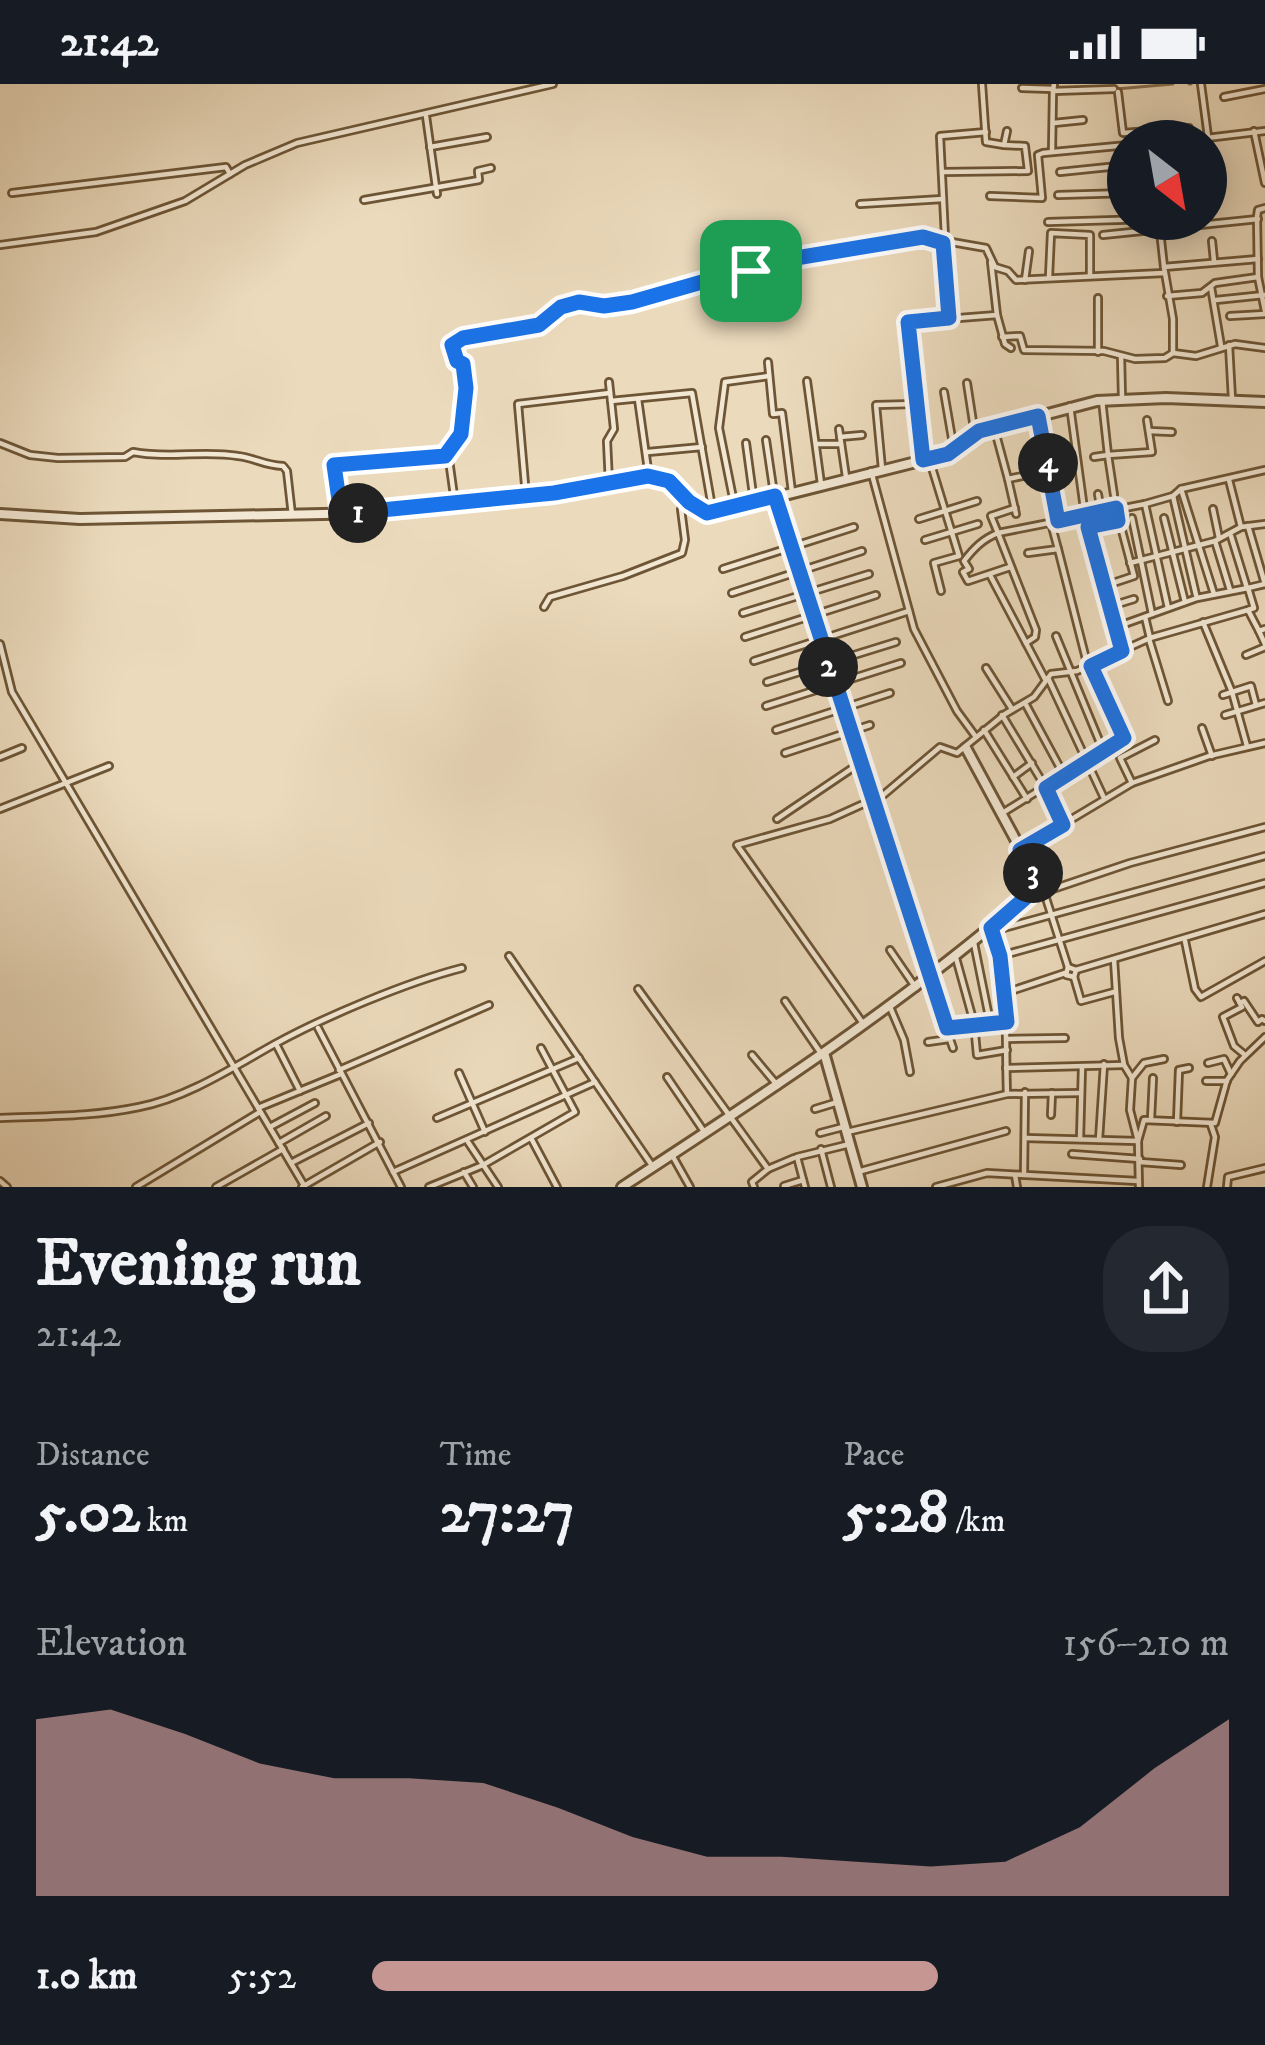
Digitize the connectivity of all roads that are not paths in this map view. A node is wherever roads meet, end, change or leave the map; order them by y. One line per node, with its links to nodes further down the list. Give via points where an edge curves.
1 (553, 84): 8 (street)
2 (982, 84): 16 (street)
3 (1201, 84): 11 (street)
4 (1022, 88): 5 (street)
5 (1053, 88): 10 (street, via 1116,90); 12 (street)
6 (1265, 89): 7 (street)
7 (1223, 97)
8 (426, 116): 20 (street); 27 (street, via 298,143)
9 (1083, 120): 12 (street)
10 (1121, 120)
11 (1206, 120)
12 (1054, 123): 22 (street)
13 (1007, 131): 19 (street)
14 (1254, 131): 15 (street); 17 (street); 28 (street)
15 (1265, 131)
16 (986, 132): 19 (street, via 988,144); 25 (street, via 940,136)
17 (1227, 135)
18 (488, 137): 20 (street)
19 (1004, 145): 25 (street, via 1025,146 1028,171)
20 (430, 147): 29 (street)
21 (1107, 147): 22 (street)
22 (1052, 151): 33 (street, via 1039,155 1042,198)
23 (1107, 168): 26 (street)
24 (491, 169): 29 (street)
25 (943, 172): 34 (street)
26 (1060, 172)
27 (230, 174): 31 (street, via 226,167); 47 (street, via 185,201 96,232)
28 (1265, 183)
29 (436, 191): 35 (street)
30 (1107, 192): 32 (street)
31 (13, 193)
32 (1058, 195)
33 (990, 196)
34 (943, 199): 36 (street); 46 (street)
35 (364, 200)
36 (860, 204)
37 (1265, 208): 38 (street)
38 (1258, 219): 41 (street); 51 (street)
39 (1107, 220): 40 (street)
40 (1048, 222)
41 (1227, 223)
42 (1103, 235): 43 (street)
43 (1107, 235)
44 (1161, 240): 52 (street)
45 (1212, 241): 50 (street)
46 (943, 243): 49 (street, via 986,248); 65 (street); 103 (street, via 910,238 772,262 632,302 579,302 539,325 463,338 452,345 465,371 462,427)
47 (0, 245)
48 (1029, 251): 56 (street)
49 (991, 262): 56 (street); 63 (street)
50 (1214, 262): 51 (street); 52 (street)
51 (1260, 262): 55 (street)
52 (1164, 270): 53 (street); 59 (street)
53 (1090, 276): 54 (street); 54 (street, via 1090,235 1051,233)
54 (1048, 277): 56 (street)
55 (1258, 277): 57 (street); 58 (street)
56 (1025, 280)
57 (1211, 287): 59 (street); 61 (street)
58 (1264, 295): 61 (street); 62 (street)
59 (1167, 296): 71 (street)
60 (1098, 298): 70 (street)
61 (1214, 300): 67 (street)
62 (1265, 312): 64 (street)
63 (998, 315): 65 (street); 66 (street)
64 (1230, 316)
65 (949, 318): 85 (street, via 908,322)
66 (1002, 337): 68 (street); 70 (street, via 1020,336 1024,350)
67 (1225, 346): 69 (street); 71 (street, via 1196,356); 82 (street)
68 (1011, 348)
69 (1265, 348)
70 (1098, 352): 72 (street)
71 (1172, 353): 72 (street)
72 (1120, 356): 80 (street)
73 (768, 362): 74 (street)
74 (769, 376): 116 (street); 127 (street, via 725,382 719,428)
75 (610, 382): 79 (street)
76 (807, 382): 98 (street)
77 (967, 383): 93 (street)
78 (944, 392): 100 (street)
79 (610, 397): 81 (street); 113 (street); 119 (street, via 518,404)
80 (1122, 398): 82 (street); 83 (street)
81 (638, 399): 99 (street, via 692,393); 101 (street)
82 (1232, 399): 84 (street)
83 (1102, 400): 86 (street); 102 (street)
84 (1265, 402)
85 (916, 404): 105 (street); 106 (street, via 876,405)
86 (1070, 406): 87 (street); 136 (street)
87 (1038, 416): 89 (street); 141 (street)
88 (1147, 420): 90 (street)
89 (994, 427): 93 (street); 111 (street)
90 (1150, 431): 91 (street); 102 (street, via 1152,452)
91 (1172, 432)
92 (862, 435): 94 (street)
93 (974, 435): 100 (street)
94 (840, 436): 98 (street); 110 (street)
95 (766, 440): 120 (street)
96 (746, 442): 124 (street)
97 (0, 443): 135 (street, via 58,458 244,456 284,466)
98 (814, 444): 114 (street)
99 (702, 447): 101 (street); 132 (street)
100 (954, 450): 105 (street)
101 (647, 452): 109 (street)
102 (1108, 454): 104 (street); 118 (street)
103 (445, 456): 125 (street); 134 (street, via 336,463)
104 (1094, 457)
105 (926, 459): 106 (street); 130 (street)
106 (877, 470): 110 (street); 183 (street)
107 (1265, 470): 112 (street)
108 (1027, 475): 111 (street)
109 (650, 477): 113 (street); 123 (street, via 669,481)
110 (846, 477): 114 (street)
111 (1008, 479): 148 (street, via 1016,511 991,516)
112 (1228, 479): 115 (street); 144 (street)
113 (609, 483): 119 (street)
114 (821, 484): 116 (street)
115 (1181, 489): 121 (street); 152 (street)
116 (792, 492): 120 (street)
117 (1098, 494): 131 (street)
118 (1114, 495)
119 (526, 496): 125 (street)
120 (775, 496): 124 (street); 153 (street)
121 (1173, 496): 126 (street); 155 (street)
122 (977, 501): 130 (street)
123 (689, 502): 132 (street); 179 (street, via 681,509 682,553 550,597)
124 (754, 502): 127 (street)
125 (457, 504): 134 (street)
126 (1145, 504): 128 (street); 159 (street)
127 (735, 508): 132 (street)
128 (1116, 508): 131 (street); 140 (street)
129 (1213, 509): 151 (street)
130 (944, 511): 139 (street); 147 (street)
131 (1101, 511): 136 (street)
132 (713, 513)
133 (0, 514): 135 (street)
134 (341, 514): 135 (street)
135 (292, 515)
136 (1085, 515): 141 (street); 146 (street)
137 (1132, 518): 160 (street)
138 (1164, 518): 157 (street)
139 (919, 519)
140 (1118, 521): 146 (street); 161 (street)
141 (1054, 522): 148 (street); 154 (street)
142 (978, 524): 147 (street)
143 (1265, 524): 144 (street)
144 (1245, 526): 149 (street); 167 (street)
145 (854, 527): 153 (street)
146 (1088, 527): 168 (street)
147 (952, 533): 150 (street); 171 (street, via 959,556 934,563)
148 (998, 533): 162 (street); 166 (street, via 964,560 968,581)
149 (1230, 534): 151 (street); 169 (street)
150 (925, 540)
151 (1217, 540): 152 (street); 170 (street)
152 (1198, 545): 155 (street); 174 (street)
153 (790, 548): 163 (street); 164 (street)
154 (1058, 549): 158 (street); 203 (street)
155 (1186, 549): 157 (street); 176 (street)
156 (862, 551): 164 (street)
157 (1174, 552): 159 (street); 178 (street)
158 (1028, 553)
159 (1156, 558): 160 (street); 181 (street)
160 (1141, 560): 161 (street); 185 (street)
161 (1130, 563): 168 (street, via 1134,576)
162 (1010, 567): 166 (street); 195 (street, via 1036,630)
163 (723, 569)
164 (797, 572): 172 (street); 173 (street)
165 (869, 574): 173 (street)
166 (990, 575): 195 (street)
167 (1265, 584): 169 (street)
168 (1103, 586): 180 (street)
169 (1248, 588): 170 (street); 182 (street)
170 (1230, 590): 174 (street)
171 (941, 591)
172 (732, 593)
173 (805, 594): 184 (street); 186 (street)
174 (1214, 594): 176 (street)
175 (876, 595): 186 (street)
176 (1197, 598): 178 (street)
177 (1134, 599): 180 (street)
178 (1185, 602): 181 (street)
179 (544, 607)
180 (1108, 607): 188 (street)
181 (1168, 608): 185 (street)
182 (1248, 610): 187 (street); 189 (street)
183 (909, 611): 193 (street); 227 (street)
184 (743, 613)
185 (1149, 615): 188 (street); 192 (street)
186 (812, 616): 191 (street); 193 (street)
187 (1203, 622): 192 (street); 209 (street)
188 (1113, 628): 198 (street)
189 (1262, 630): 197 (street)
190 (1056, 636): 205 (street)
191 (745, 638)
192 (1150, 638): 198 (street); 212 (street)
193 (820, 640): 200 (street); 202 (street)
194 (896, 642): 202 (street)
195 (1026, 643): 206 (street)
196 (0, 644): 243 (street, via 12,692)
197 (1265, 646): 199 (street)
198 (1122, 651): 203 (street)
199 (1246, 655)
200 (754, 661)
201 (901, 663): 208 (street)
202 (827, 664): 207 (street); 208 (street)
203 (1090, 666): 205 (street); 233 (street, via 1124,738)
204 (986, 668): 218 (street)
205 (1070, 669): 206 (street); 233 (street)
206 (1046, 678): 213 (street); 237 (street)
207 (767, 682)
208 (834, 686): 216 (street); 217 (street)
209 (1232, 692): 211 (street); 215 (street, via 1251,686); 219 (street)
210 (890, 693): 217 (street)
211 (1223, 695)
212 (1168, 701)
213 (1025, 703): 218 (street); 242 (street)
214 (1265, 703): 215 (street)
215 (1256, 705): 219 (street)
216 (766, 706)
217 (842, 709): 224 (street); 226 (street)
218 (1012, 710): 220 (street)
219 (1238, 711): 221 (street); 230 (street)
220 (1002, 716): 225 (street); 238 (street)
221 (1225, 716)
222 (870, 725): 226 (street)
223 (1202, 728): 235 (street)
224 (776, 730)
225 (984, 730): 227 (street); 241 (street)
226 (849, 731): 234 (street); 239 (street)
227 (976, 737): 232 (street)
228 (1155, 740): 244 (street, via 1120,758)
229 (1265, 743): 230 (street)
230 (1247, 746): 235 (street)
231 (22, 748): 236 (street)
232 (966, 748): 248 (street, via 940,748); 250 (street)
233 (1103, 750): 237 (street)
234 (785, 753)
235 (1212, 755): 244 (street)
236 (0, 757)
237 (1087, 761): 242 (street); 246 (street)
238 (1032, 763): 241 (street); 245 (street)
239 (860, 764): 248 (street); 251 (street)
240 (109, 766): 243 (street)
241 (1013, 777): 247 (street)
242 (1066, 777): 245 (street)
243 (66, 783): 249 (street); 308 (street)
244 (1132, 783): 246 (street)
245 (1046, 788): 247 (street); 252 (street)
246 (1104, 797): 252 (street)
247 (1027, 799): 250 (street)
248 (873, 802): 272 (street); 285 (street, via 737,844)
249 (0, 809)
250 (1000, 815): 254 (street)
251 (777, 819)
252 (1063, 825): 254 (street)
253 (1265, 827): 257 (street)
254 (1020, 850): 257 (street)
255 (1265, 856): 259 (street)
256 (1265, 883): 262 (street)
257 (1042, 889): 259 (street); 260 (street)
258 (1265, 914): 261 (street)
259 (1051, 915): 260 (street); 262 (street)
260 (992, 930): 263 (street); 266 (street)
261 (1185, 938): 268 (street); 269 (street, via 1201,997)
262 (1059, 940): 266 (street); 271 (street)
263 (974, 943): 267 (street); 280 (street)
264 (890, 950): 273 (street)
265 (509, 956): 299 (street)
266 (1000, 956): 276 (street)
267 (956, 958): 272 (street); 283 (street)
268 (1114, 959): 271 (street); 275 (street)
269 (1265, 962)
270 (463, 968): 284 (street)
271 (1071, 972): 275 (street, via 1081,1001); 276 (street)
272 (929, 978): 273 (street); 286 (street)
273 (916, 988): 279 (street)
274 (638, 989): 332 (street)
275 (1117, 992): 303 (street)
276 (1004, 993): 281 (street)
277 (784, 1001): 298 (street)
278 (489, 1005): 309 (street)
279 (890, 1007): 285 (street); 310 (street)
280 (990, 1022): 281 (street); 283 (street)
281 (1007, 1022): 290 (street)
282 (1265, 1022): 297 (street, via 1244,1001 1223,1017)
283 (974, 1023): 286 (street); 295 (street, via 976,1055)
284 (316, 1026): 292 (street); 309 (street)
285 (865, 1026): 298 (street)
286 (947, 1028): 289 (street)
287 (1265, 1036): 297 (street)
288 (1065, 1038): 290 (street)
289 (949, 1039): 291 (street); 294 (street)
290 (1007, 1039): 295 (street)
291 (928, 1042)
292 (276, 1043): 308 (street); 319 (street)
293 (541, 1048): 305 (street)
294 (952, 1048)
295 (1007, 1050): 306 (street)
296 (752, 1055): 318 (street)
297 (1245, 1055): 315 (street)
298 (824, 1056): 318 (street); 325 (street)
299 (579, 1058): 305 (street); 317 (street)
300 (1164, 1059): 313 (street, via 1144,1063)
301 (1208, 1063): 315 (street, via 1224,1059)
302 (1104, 1064): 303 (street); 304 (street); 349 (street)
303 (1124, 1065): 313 (street)
304 (1082, 1067): 306 (street); 322 (street)
305 (551, 1068): 324 (street); 327 (street)
306 (1006, 1068): 323 (street)
307 (1189, 1068): 336 (street, via 1179,1070)
308 (235, 1069): 329 (street); 333 (street, via 142,1107)
309 (340, 1072): 319 (street); 337 (street)
310 (910, 1072)
311 (459, 1073): 327 (street)
312 (667, 1077): 343 (street)
313 (1132, 1078): 350 (street)
314 (1153, 1078): 335 (street)
315 (1229, 1078): 316 (street); 338 (street)
316 (1206, 1081)
317 (595, 1082): 324 (street); 362 (street)
318 (778, 1086): 332 (street)
319 (300, 1091): 329 (street)
320 (1025, 1092): 321 (street); 323 (street); 346 (street)
321 (1052, 1093): 322 (street); 330 (street)
322 (1081, 1093): 347 (street)
323 (1007, 1094): 340 (street)
324 (566, 1097): 342 (street); 345 (street, via 575,1112)
325 (838, 1102): 328 (street); 340 (street)
326 (315, 1103): 339 (street)
327 (472, 1103): 334 (street); 342 (street)
328 (815, 1109)
329 (259, 1110): 339 (street); 379 (street)
330 (1051, 1114)
331 (326, 1116): 353 (street)
332 (729, 1117): 343 (street); 364 (street)
333 (0, 1118)
334 (437, 1118)
335 (1151, 1119): 336 (street); 350 (street)
336 (1177, 1122): 338 (street)
337 (369, 1123): 351 (street); 359 (street)
338 (1211, 1125): 395 (street)
339 (270, 1127): 353 (street)
340 (846, 1129): 344 (street); 352 (street)
341 (1006, 1131): 367 (street)
342 (485, 1132): 348 (street)
343 (705, 1132): 356 (street)
344 (820, 1133)
345 (531, 1138): 360 (street); 386 (street)
346 (1025, 1138): 347 (street); 370 (street)
347 (1080, 1139): 349 (street)
348 (466, 1140): 360 (street); 365 (street)
349 (1099, 1140): 350 (street)
350 (1138, 1141): 358 (street)
351 (380, 1142): 365 (street); 381 (street)
352 (850, 1144): 354 (street); 367 (street)
353 (281, 1146): 359 (street); 380 (street)
354 (821, 1149): 357 (street); 391 (street)
355 (1072, 1154): 358 (street)
356 (672, 1155): 362 (street); 389 (street)
357 (797, 1156): 364 (street); 373 (street)
358 (1140, 1161): 361 (street); 375 (street)
359 (291, 1163): 381 (street)
360 (483, 1165): 366 (street); 385 (street)
361 (1181, 1165)
362 (653, 1167): 368 (street)
363 (1265, 1168): 396 (street, via 1228,1177)
364 (768, 1169): 374 (street)
365 (393, 1172): 376 (street)
366 (464, 1172): 371 (street); 384 (street)
367 (857, 1172): 392 (street)
368 (644, 1173): 387 (street); 388 (street)
369 (1016, 1175): 370 (street); 393 (street, via 987,1173); 394 (street)
370 (1024, 1175): 375 (street)
371 (446, 1179): 382 (street); 383 (street)
372 (0, 1181): 378 (street)
373 (804, 1183): 377 (street)
374 (753, 1184): 390 (street)
375 (1140, 1184)
376 (398, 1186)
377 (784, 1186)
378 (8, 1187)
379 (136, 1187)
380 (217, 1187)
381 (304, 1187)
382 (429, 1187)
383 (451, 1187)
384 (473, 1187)
385 (497, 1187)
386 (557, 1187)
387 (622, 1187)
388 (650, 1187)
389 (690, 1187)
390 (745, 1187)
391 (831, 1187)
392 (862, 1187)
393 (936, 1187)
394 (1017, 1187)
395 (1207, 1187)
396 (1227, 1187)

